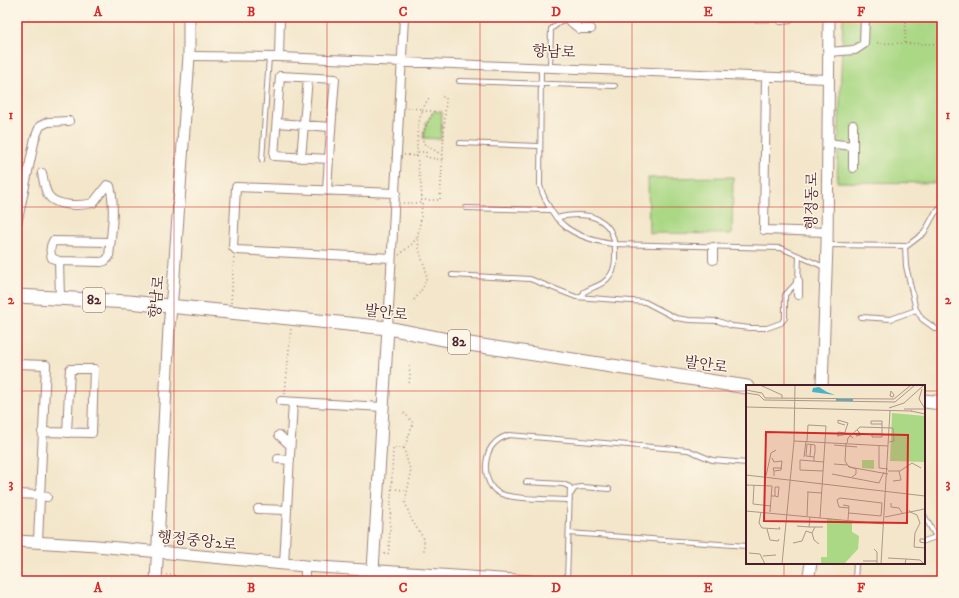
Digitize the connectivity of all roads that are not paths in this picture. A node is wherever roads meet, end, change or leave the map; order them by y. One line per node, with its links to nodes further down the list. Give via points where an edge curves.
1 (189, 17): 14 (street, 향남로)
2 (280, 17): 16 (street)
3 (404, 17): 17 (street)
4 (566, 17): 12 (street, via 580,29); 19 (lane, via 551,29)
5 (607, 17): 6 (lane)
6 (625, 17)
7 (718, 17): 10 (lane, via 718,20)
8 (829, 17): 13 (street, 행정동로)
9 (865, 17): 13 (street, via 864,44 855,50)
10 (781, 18): 11 (street)
11 (790, 19)
12 (591, 29)
13 (828, 52): 22 (street, 행정동로)
14 (189, 56): 15 (street, 향남로); 64 (street, 향남로)
15 (269, 57): 16 (street, 향남로); 37 (lane)
16 (279, 57): 17 (street, 향남로)
17 (403, 62): 18 (street, 향남로); 41 (street)
18 (541, 66): 19 (street, 향남로); 24 (lane)
19 (550, 67): 20 (street, 향남로)
20 (766, 77): 22 (street, 향남로); 47 (street, via 764,230)
21 (308, 78): 27 (street, via 280,76); 28 (street); 30 (street, via 335,79)
22 (827, 79): 32 (street, 행정동로)
23 (459, 81): 24 (lane)
24 (540, 84): 25 (lane); 33 (lane)
25 (614, 86)
26 (69, 122): 46 (street, via 48,122 40,126 35,138)
27 (277, 123): 28 (street); 35 (street, via 274,156)
28 (304, 125): 30 (street); 35 (street)
29 (853, 125): 34 (street)
30 (331, 127): 36 (street)
31 (460, 143): 33 (lane)
32 (827, 144): 34 (street); 47 (street, 행정동로)
33 (539, 146): 44 (lane, via 540,186)
34 (853, 146): 38 (street)
35 (302, 158): 36 (street)
36 (329, 159): 40 (street)
37 (262, 160)
38 (853, 168)
39 (42, 173): 48 (street, via 49,196 59,202 80,206 93,203 105,186 110,186 113,205)
40 (327, 190): 41 (street); 54 (street, via 236,187 234,249)
41 (396, 193): 54 (street)
42 (942, 207): 51 (lane, via 935,213 924,233)
43 (466, 208): 44 (lane)
44 (550, 210): 45 (lane)
45 (556, 218): 49 (lane, via 564,228 577,234); 49 (lane, via 578,214 598,219 608,227)
46 (17, 224)
47 (826, 232): 50 (street, 행정동로)
48 (110, 242): 56 (street, via 109,257 105,261); 56 (street, via 54,241 51,244 52,258)
49 (615, 244): 52 (lane); 63 (lane, via 615,266 612,274 599,287 584,292)
50 (827, 245): 51 (lane); 57 (street, 행정동로)
51 (905, 246): 65 (lane, via 906,266)
52 (713, 247): 53 (lane, via 781,248); 55 (street)
53 (798, 256): 57 (lane); 59 (lane)
54 (391, 258): 67 (street)
55 (713, 260)
56 (59, 261): 62 (street)
57 (826, 268): 70 (street, 행정동로)
58 (452, 275): 63 (lane, via 530,279)
59 (798, 281): 60 (street); 63 (lane, via 786,295 785,318 782,323 766,328 676,318 645,302)
60 (798, 295)
61 (17, 296): 62 (main road, 발안로 / 82)
62 (60, 298): 64 (main road, 발안로 / 82)
63 (582, 298)
64 (170, 306): 67 (main road, 발안로 / 82); 98 (street, 향남로)
65 (915, 308): 66 (lane, via 916,310 891,319); 68 (lane, via 922,319)
66 (861, 317)
67 (388, 328): 71 (main road, 발안로 / 82, via 463,343); 74 (street)
68 (936, 329)
69 (17, 364): 75 (street, via 46,365)
70 (822, 385)
71 (746, 387)
72 (925, 401): 73 (main road)
73 (942, 403)
74 (382, 407): 78 (street, via 328,400 286,401); 103 (street)
75 (42, 432): 76 (street); 86 (street)
76 (67, 433): 76 (street, via 92,433 94,369 70,369)
77 (279, 435): 78 (street)
78 (290, 445): 80 (street)
79 (278, 459): 80 (street)
80 (290, 460): 89 (street)
81 (746, 463): 87 (lane, via 712,460 688,450 510,435 496,442 489,450 486,473 489,482 500,494)
82 (526, 482): 85 (lane, via 568,485)
83 (609, 489): 85 (lane, via 582,487 575,488)
84 (17, 494): 86 (street)
85 (571, 494): 87 (lane)
86 (43, 496): 95 (street)
87 (570, 500): 91 (lane)
88 (258, 509): 89 (street)
89 (285, 513): 99 (street)
90 (925, 517): 93 (lane)
91 (569, 533): 97 (lane); 107 (lane)
92 (942, 536): 93 (lane)
93 (936, 537): 96 (lane)
94 (17, 540): 95 (street, 행정중앙2로)
95 (38, 541): 98 (street, 행정중앙2로)
96 (925, 541)
97 (746, 546)
98 (158, 552): 99 (street, 행정중앙2로); 104 (street, 향남로)
99 (284, 564): 102 (street, 행정중앙2로)
100 (811, 564): 108 (street)
101 (856, 564): 109 (lane)
102 (305, 566): 103 (street, 행정중앙2로); 105 (street)
103 (373, 570): 106 (street, 행정중앙2로)
104 (156, 578)
105 (305, 581)
106 (530, 581)
107 (567, 581)
108 (808, 581)
109 (855, 581)

